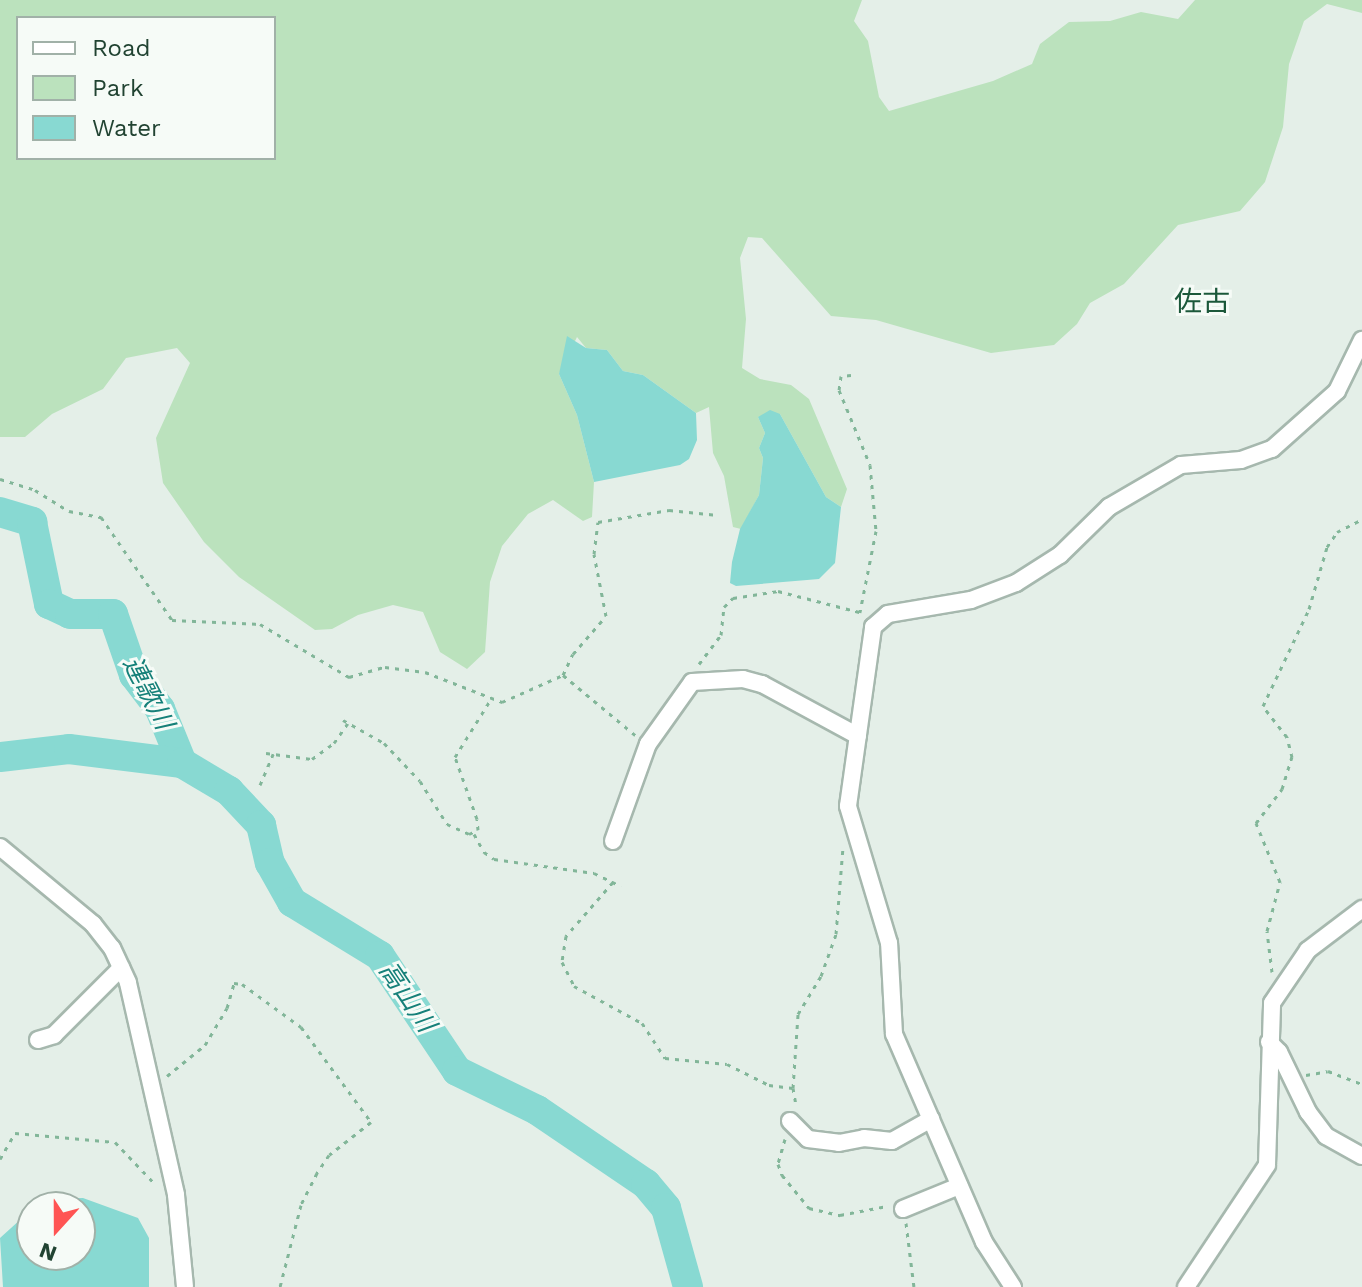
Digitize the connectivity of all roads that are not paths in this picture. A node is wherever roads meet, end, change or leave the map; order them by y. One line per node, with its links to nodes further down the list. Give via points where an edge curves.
1 (1362, 340): 2 (street, via 1337,391 1272,449 1241,460 1181,465 1109,507 1060,555 1016,583 971,600 888,614 876,621)
2 (858, 736): 3 (street, via 762,684 743,679 692,682 648,744); 9 (street, via 848,806 852,833 889,943 898,1052)
3 (613, 841)
4 (0, 847): 6 (street, via 93,924)
5 (1362, 909): 8 (street, via 1308,950 1272,1003)
6 (121, 968): 7 (street, via 54,1035); 14 (street, via 176,1195)
7 (38, 1040)
8 (1269, 1042): 11 (street, via 1326,1136); 16 (street, via 1267,1165)
9 (931, 1119): 10 (street, via 892,1141 864,1138 839,1143 808,1139); 12 (street)
10 (790, 1121)
11 (1362, 1156)
12 (959, 1186): 13 (street); 15 (street, via 984,1242)
13 (903, 1209)
14 (185, 1287)
15 (1013, 1287)
16 (1186, 1287)

